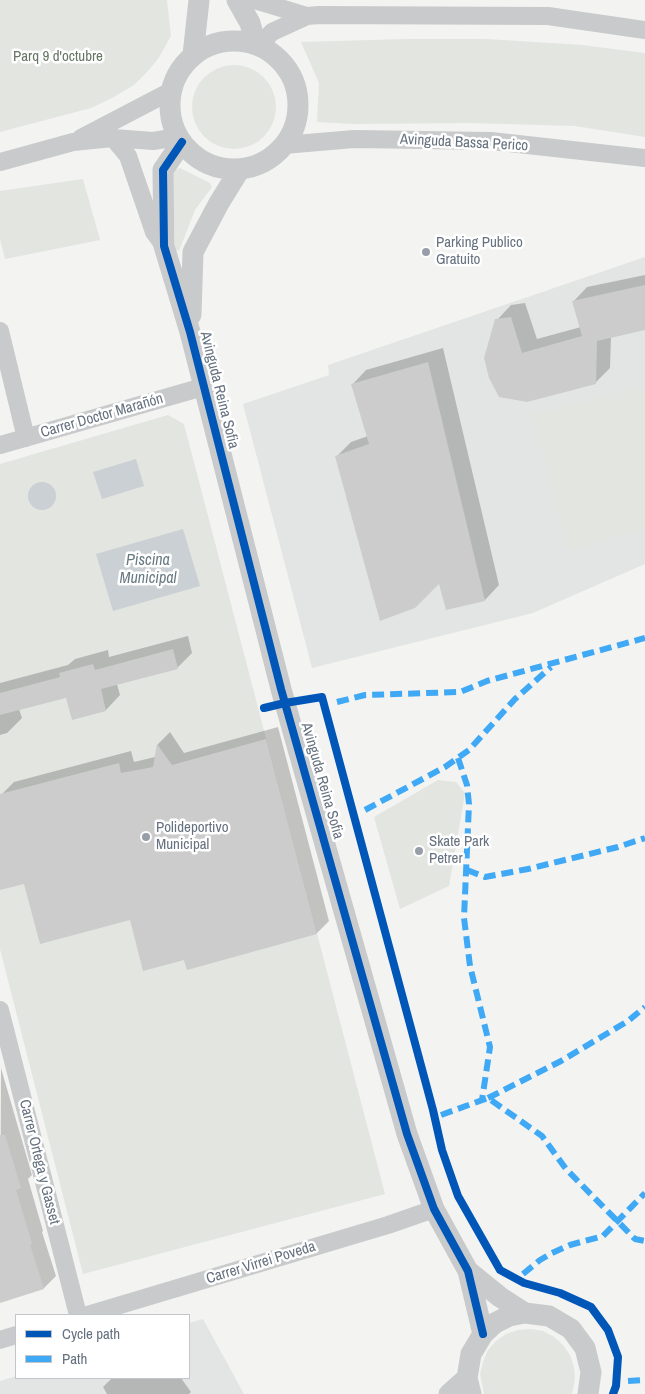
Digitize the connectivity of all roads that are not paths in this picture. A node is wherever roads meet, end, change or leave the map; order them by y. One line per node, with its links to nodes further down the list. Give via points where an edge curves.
1 (199, 0): 8 (street)
2 (238, 0): 7 (street)
3 (254, 0): 5 (street)
4 (449, 8): 5 (street); 6 (street, via 548,16)
5 (307, 16): 7 (street, via 272,32)
6 (645, 30)
7 (258, 45): 8 (street, via 230,41 217,43); 13 (street, via 276,56 296,90 298,109 294,128)
8 (193, 55): 9 (street, via 179,71)
9 (171, 91): 11 (street, via 171,115); 12 (street)
10 (113, 138): 11 (street); 12 (street); 17 (street, Avinguda Reina Sofia, via 128,156 154,232)
11 (180, 139): 16 (street, via 193,155 208,163); 17 (street, Avinguda Reina Sofia, via 163,170)
12 (74, 142): 15 (street)
13 (284, 145): 14 (street, Avinguda Bassa Perico, via 354,139 491,142); 16 (street, via 264,162)
14 (645, 158)
15 (0, 162)
16 (240, 169): 19 (street, Avinguda Reina Sofia, via 193,252)
17 (164, 246): 19 (street, Avinguda Reina Sofia)
18 (0, 331): 21 (street)
19 (190, 332): 20 (street, Avinguda Reina Sofia)
20 (203, 387): 21 (street, Carrer Doctor Marañón); 24 (street, Avinguda Reina Sofia, via 288,712 407,1134)
21 (26, 438): 22 (street, Carrer Doctor Marañón)
22 (0, 445)
23 (0, 1010): 27 (street, Carrer Ortega y Gasset)
24 (434, 1209): 25 (street, Avinguda Reina Sofia); 28 (street, Carrer Virrei Poveda, via 388,1226)
25 (468, 1271): 26 (street, Avinguda Reina Sofia); 29 (street, Avinguda Reina Sofia)
26 (525, 1313): 29 (street, via 509,1316); 34 (street, via 549,1316 570,1329 585,1348 591,1372)
27 (78, 1314)
28 (90, 1314)
29 (483, 1334): 32 (street, via 471,1354)
30 (15, 1335): 31 (street)
31 (0, 1340)
32 (469, 1386): 33 (street)
33 (449, 1394)
34 (588, 1394)

